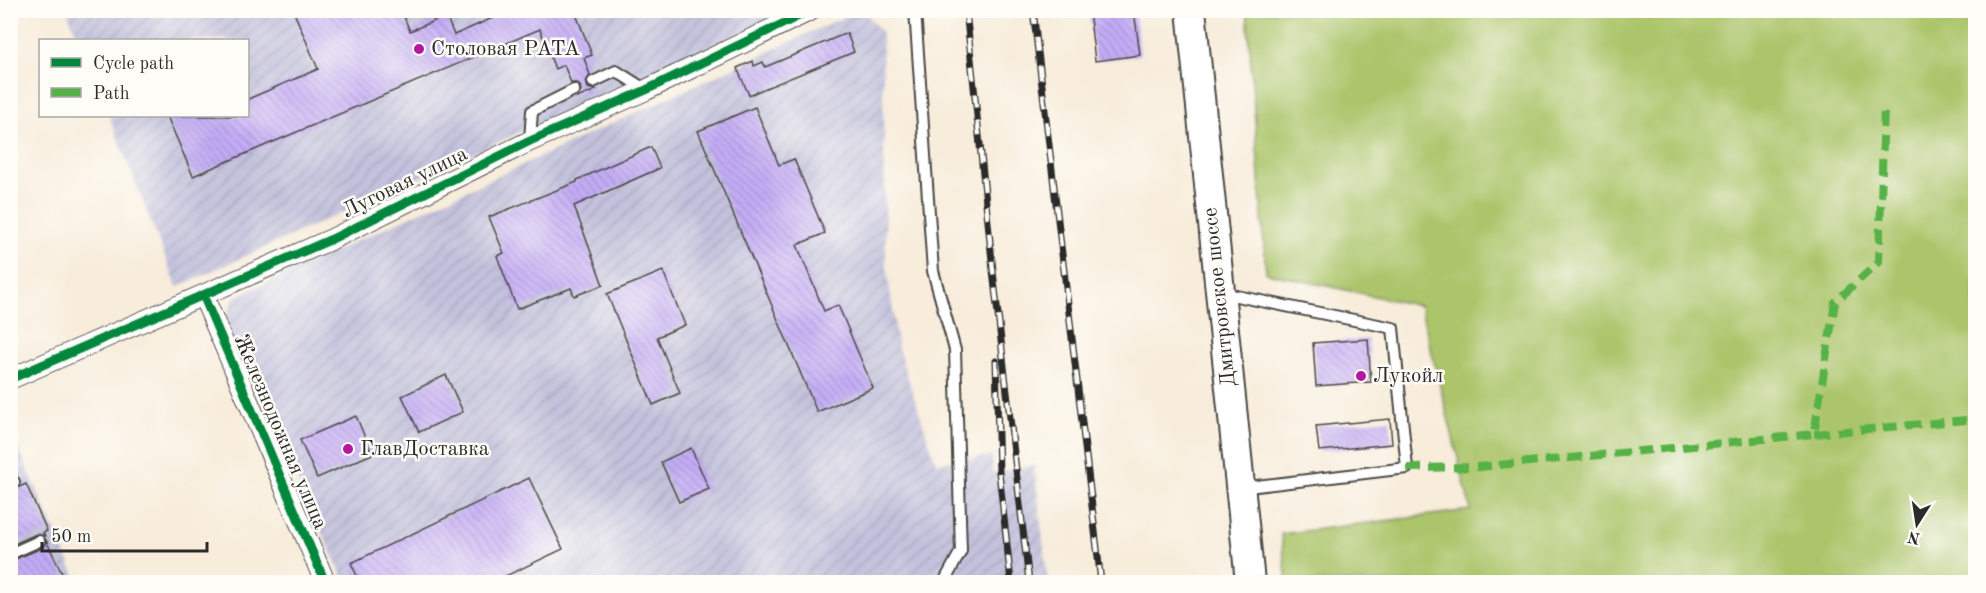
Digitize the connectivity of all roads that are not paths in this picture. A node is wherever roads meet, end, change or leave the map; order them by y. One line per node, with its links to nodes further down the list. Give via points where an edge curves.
1 (811, 10): 6 (street, Луговая улица)
2 (915, 10): 15 (lane, via 933,271 955,350 961,551)
3 (1191, 10): 8 (main road, Дмитровское шоссе)
4 (593, 82): 6 (lane, via 616,71)
5 (574, 90): 7 (lane, via 532,111)
6 (646, 90): 7 (street, Луговая улица)
7 (530, 141): 9 (street, Луговая улица, via 332,239)
8 (1219, 292): 11 (main road, Дмитровское шоссе); 11 (lane, via 1393,328 1407,468)
9 (203, 295): 10 (street, Луговая улица); 14 (street, Железнодожная улица)
10 (10, 379)
11 (1240, 488): 16 (main road, Дмитровское шоссе)
12 (39, 541): 13 (lane)
13 (10, 554)
14 (325, 582)
15 (944, 582)
16 (1250, 582)

